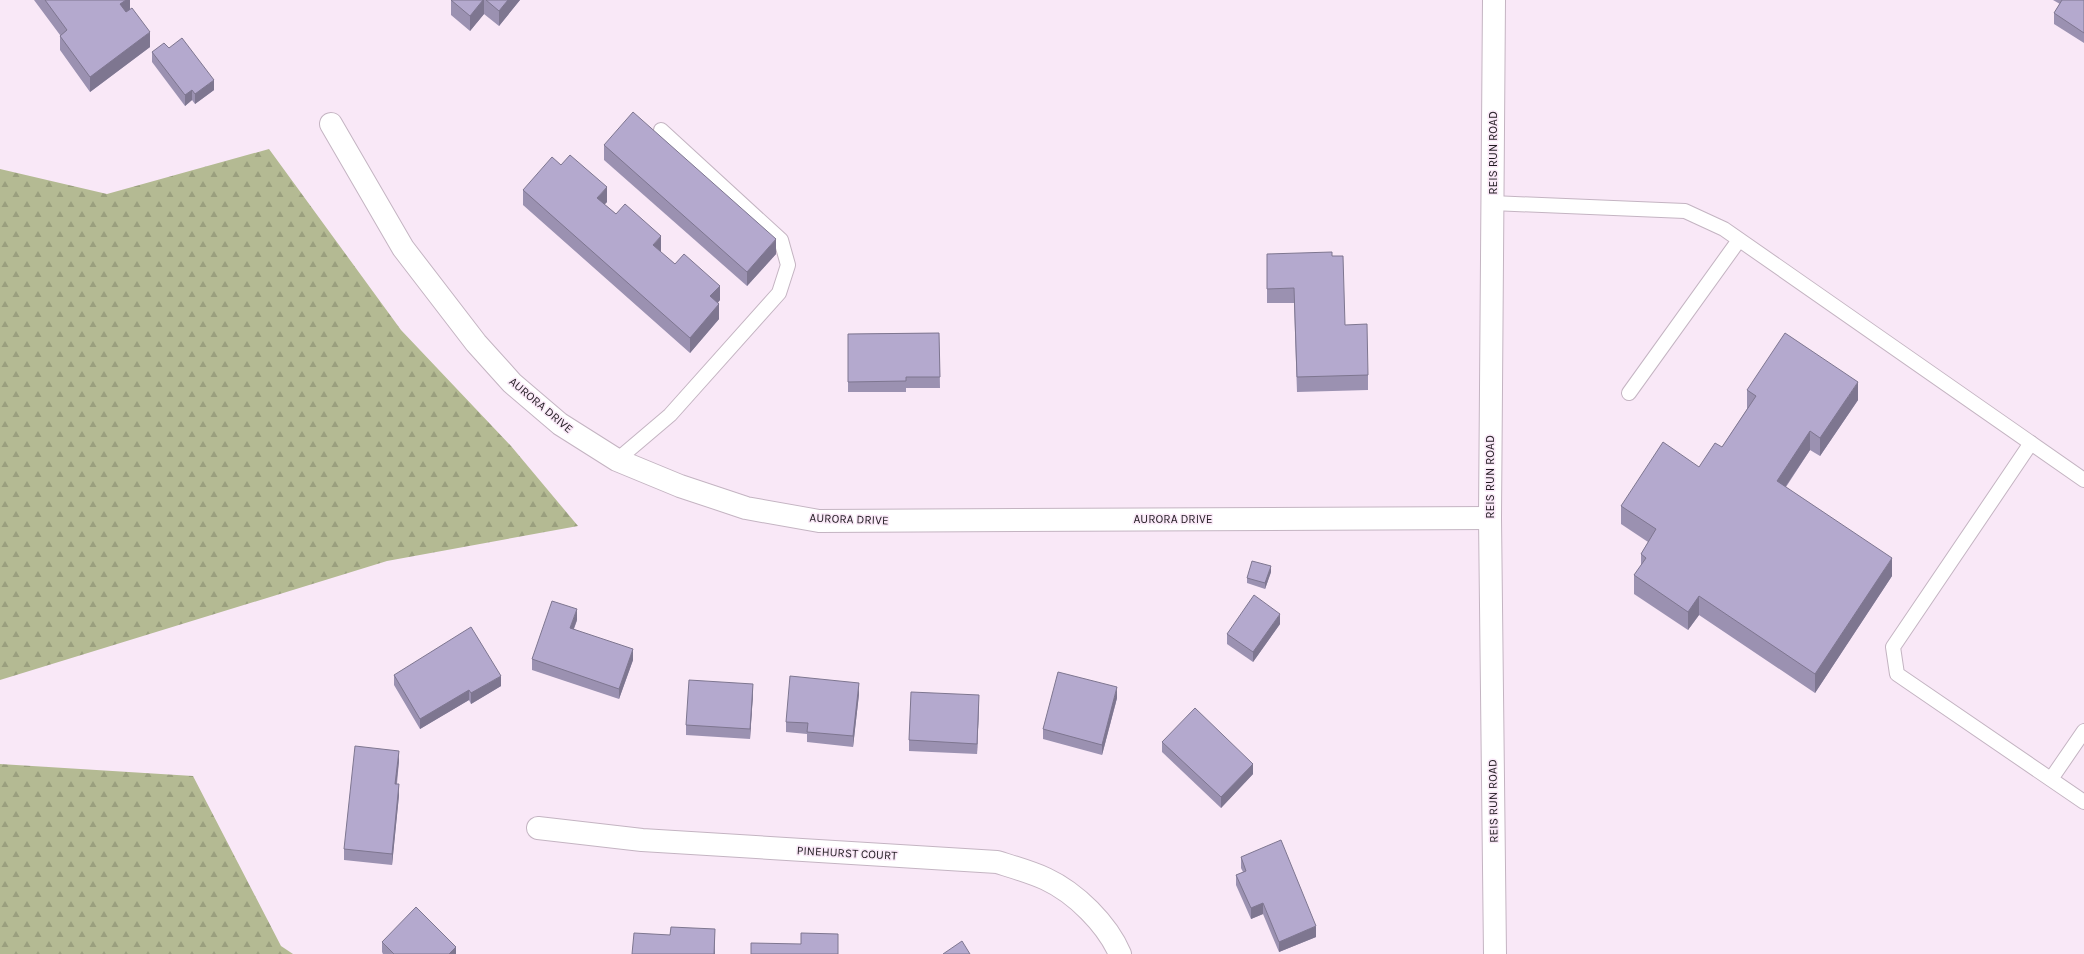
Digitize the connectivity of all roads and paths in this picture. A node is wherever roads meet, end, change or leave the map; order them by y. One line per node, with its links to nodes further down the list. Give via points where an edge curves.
1 (1494, 0): 4 (street, REIS RUN ROAD)
2 (331, 124): 8 (street, AURORA DRIVE, via 403,248 476,343 512,383 560,424)
3 (661, 130): 8 (lane, via 781,240 788,265 779,293 670,415)
4 (1492, 203): 5 (lane, via 1685,211); 10 (street, REIS RUN ROAD)
5 (1739, 240): 6 (lane); 7 (lane)
6 (1629, 393)
7 (2031, 443): 9 (lane); 12 (lane, via 1893,647 1897,674)
8 (617, 460): 10 (street, AURORA DRIVE, via 680,486 746,508 819,521)
9 (2084, 480)
10 (1490, 518): 16 (street, REIS RUN ROAD)
11 (2084, 731): 12 (lane)
12 (2051, 779): 13 (lane)
13 (2084, 802)
14 (538, 828): 15 (street, PINEHURST COURT, via 642,840 997,862 1047,879 1086,905 1115,943)
15 (1120, 954)
16 (1495, 954)

